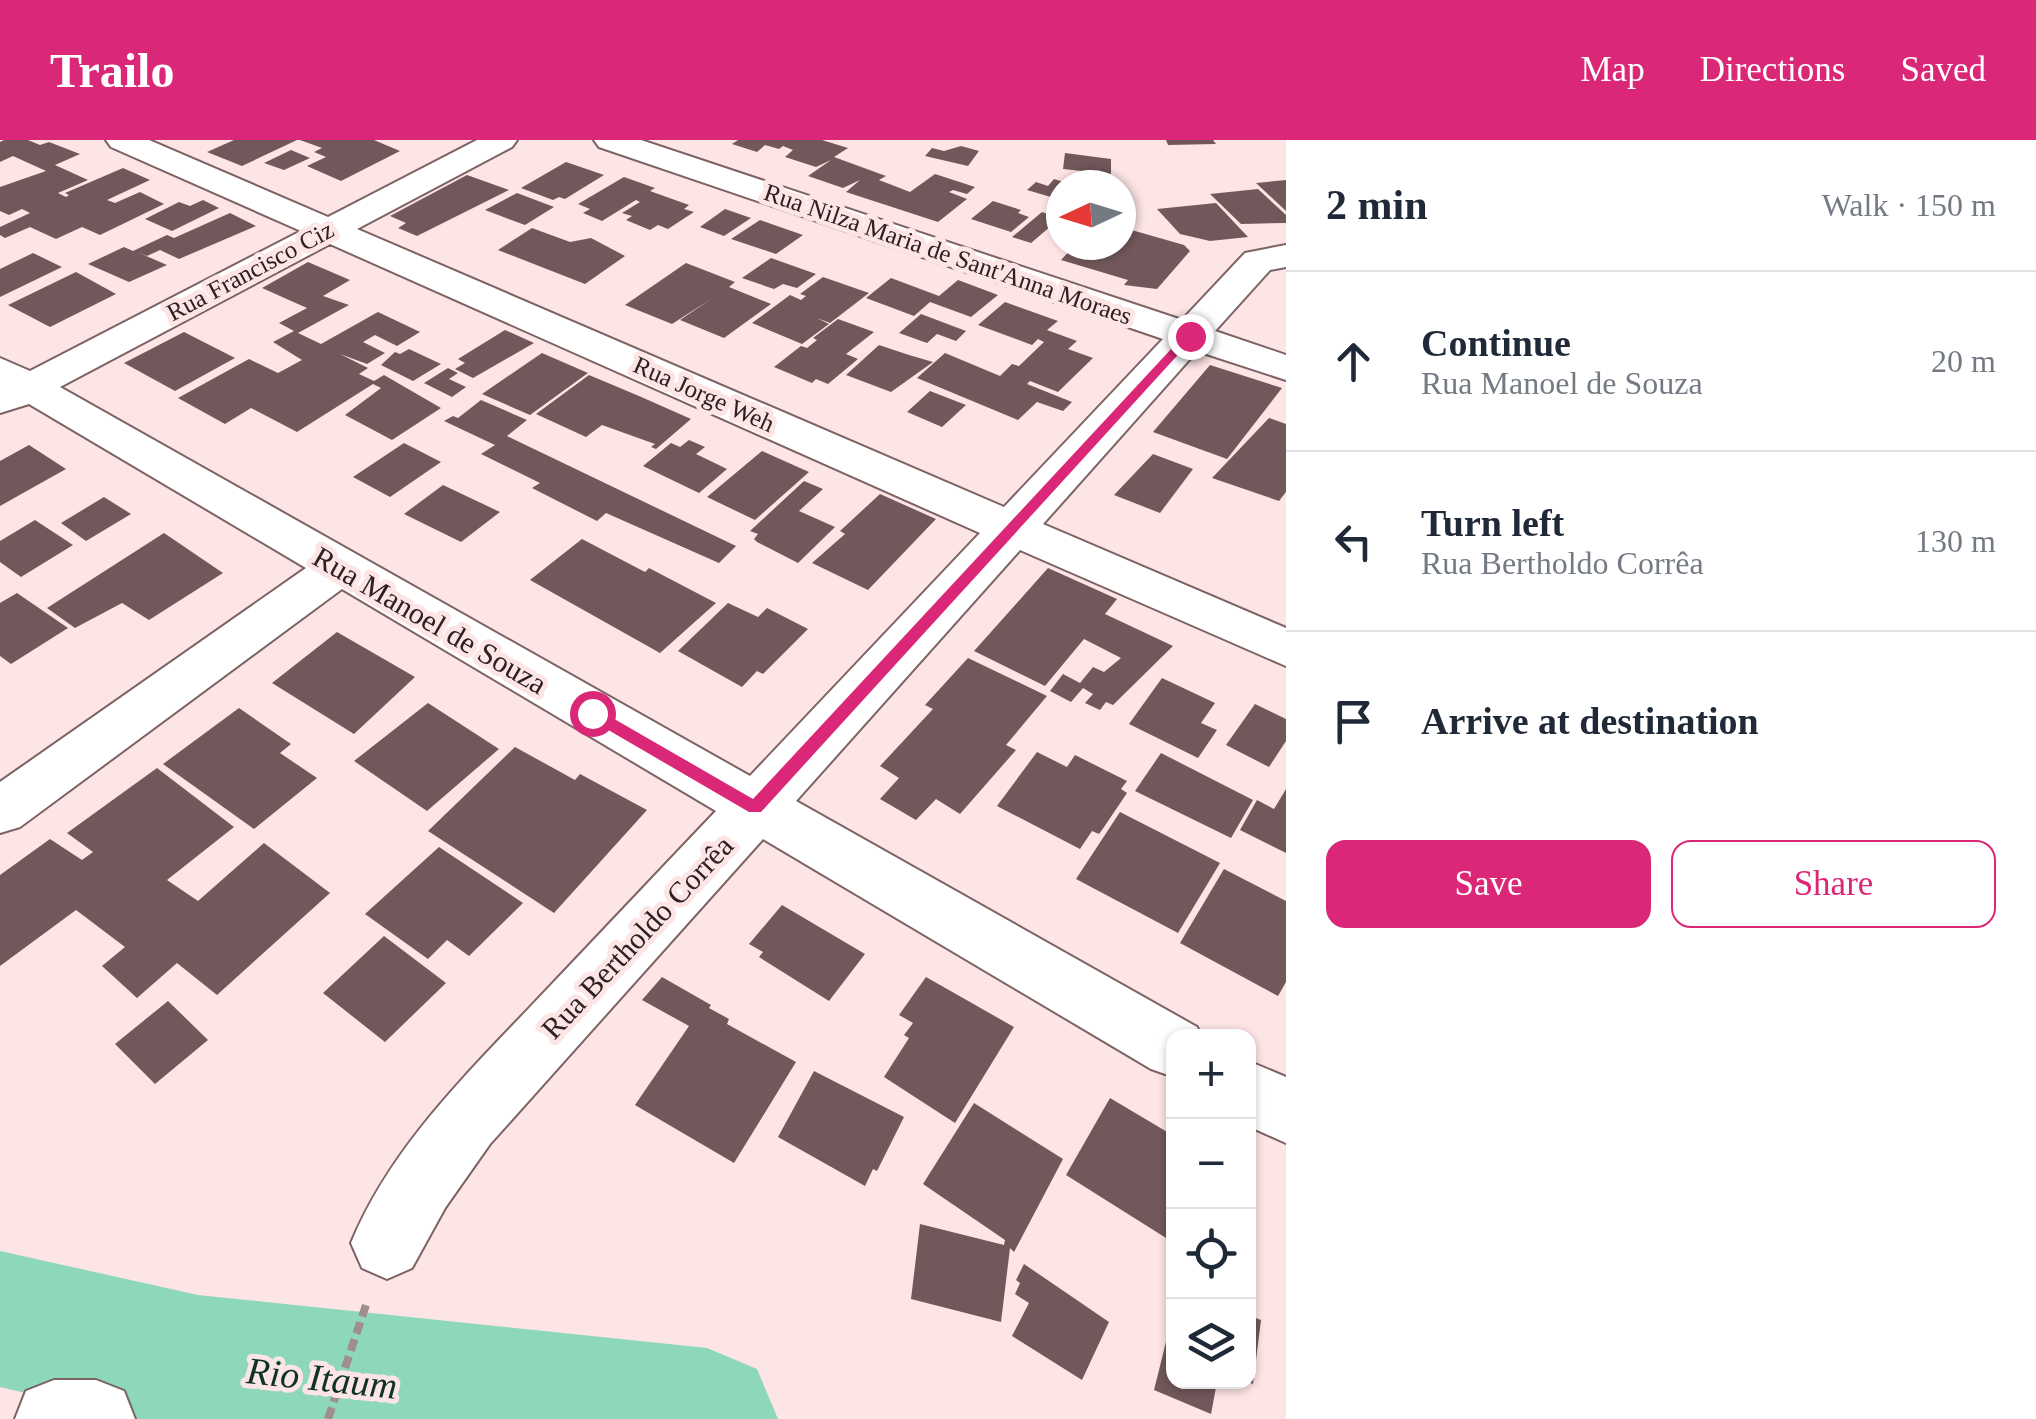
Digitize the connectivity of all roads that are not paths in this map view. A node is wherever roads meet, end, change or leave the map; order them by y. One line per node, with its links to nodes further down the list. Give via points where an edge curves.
1 (122, 140): 4 (street, Rua Jorge Weh)
2 (501, 140): 4 (street, Rua Francisco Ciz)
3 (610, 140): 6 (street, Rua Nilza Maria de Sant'Anna Moraes)
4 (328, 230): 8 (street, Rua Francisco Ciz); 9 (street, Rua Jorge Weh)
5 (1286, 256): 6 (street, Rua Bertholdo Corrêa, via 1258,261)
6 (1190, 336): 7 (street, Rua Nilza Maria de Sant'Anna Moraes); 9 (street, Rua Bertholdo Corrêa)
7 (1286, 368)
8 (10, 386): 10 (street, Rua Manoel de Souza)
9 (1012, 528): 11 (street, Rua Jorge Weh); 12 (street, Rua Bertholdo Corrêa)
10 (340, 568): 12 (street, Rua Manoel de Souza); 13 (street)
11 (1286, 648)
12 (755, 808): 14 (street, Rua Manoel de Souza); 17 (street, Rua Bertholdo Corrêa, via 466,1122)
13 (0, 810)
14 (1166, 1043)
15 (1256, 1095): 16 (street)
16 (1286, 1112)
17 (387, 1243)

